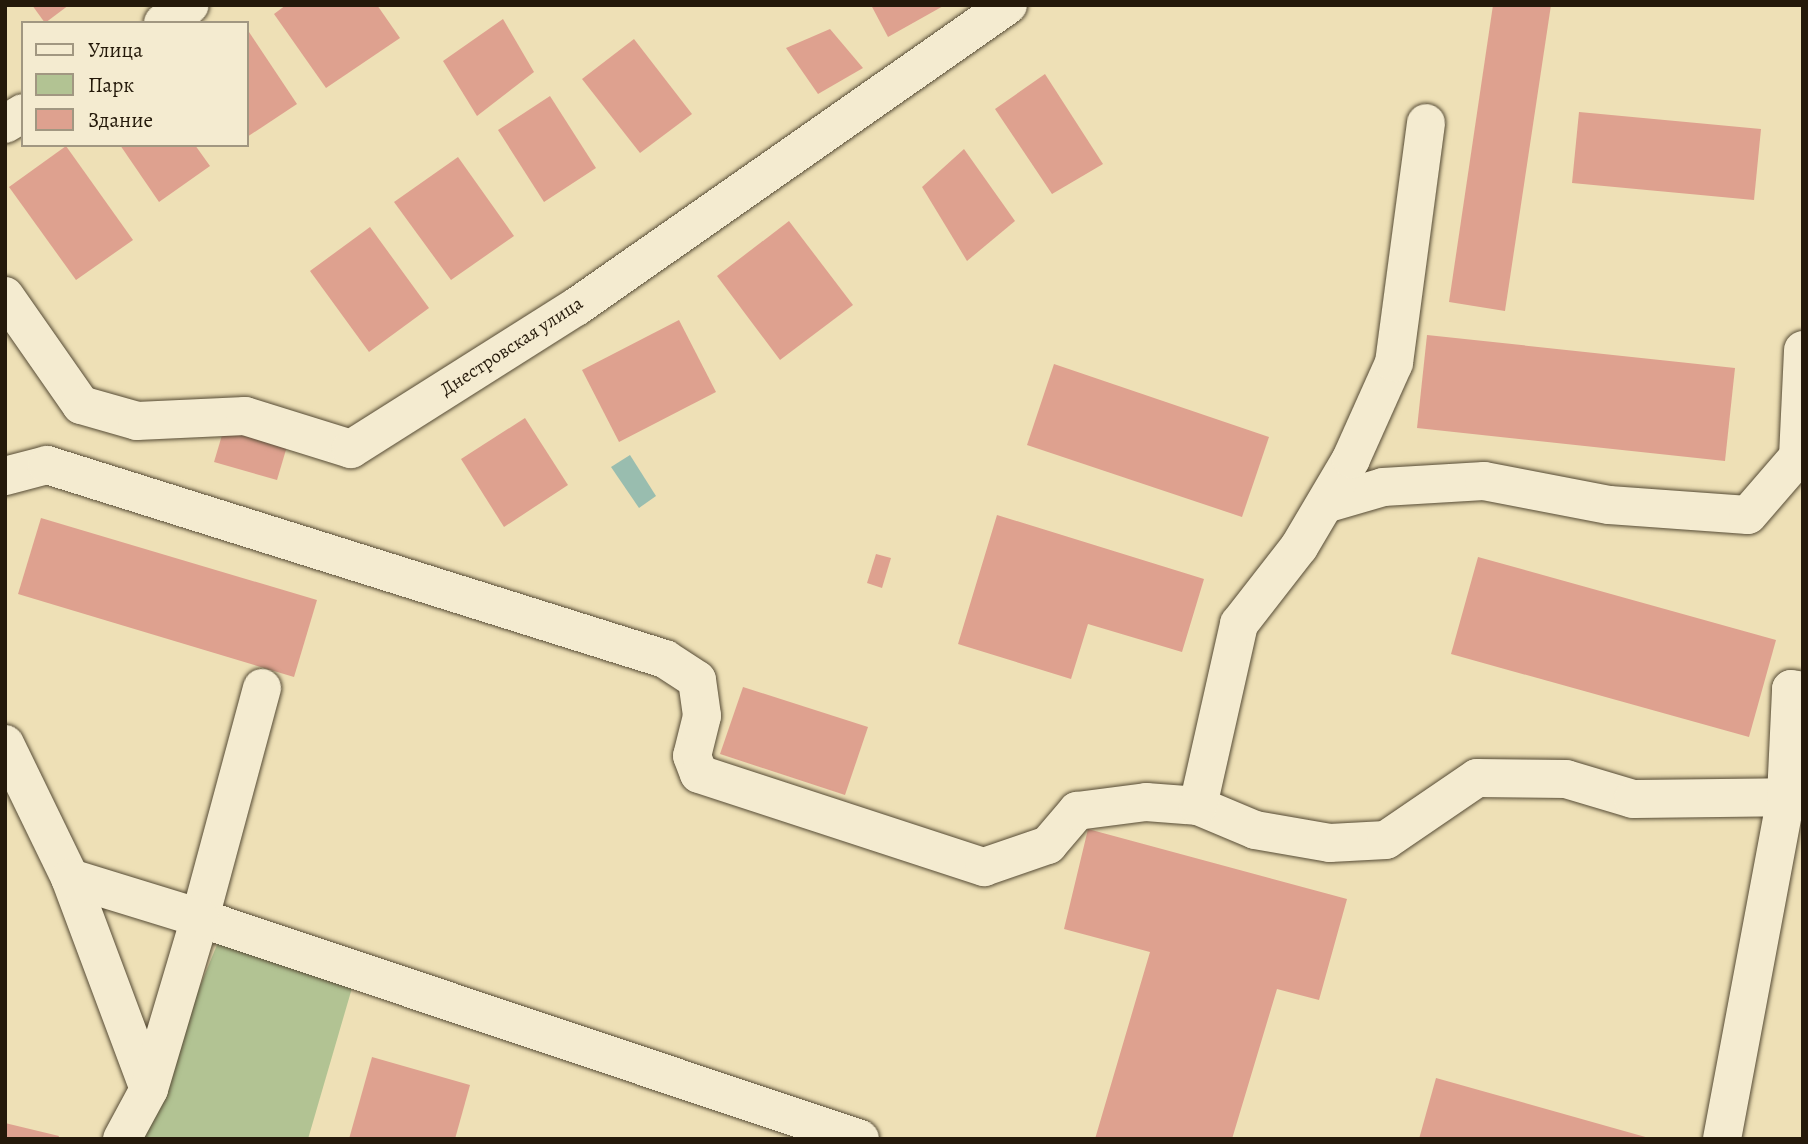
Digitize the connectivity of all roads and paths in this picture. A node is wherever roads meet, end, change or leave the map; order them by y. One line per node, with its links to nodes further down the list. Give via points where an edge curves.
1 (190, 5): 3 (street)
2 (1007, 5): 7 (street, Днестровская улица, via 576,307 351,449 244,416 137,421 81,405)
3 (166, 21)
4 (21, 114): 6 (street)
5 (1426, 123): 10 (street, via 1394,363)
6 (5, 124)
7 (5, 296)
8 (1803, 350): 10 (street, via 1798,457 1748,515 1608,505 1484,481 1383,487)
9 (5, 476): 15 (street, via 47,465 664,659 698,680 702,716 692,757 699,774 923,851 984,867 1048,845 1077,811 1146,802)
10 (1325, 504): 15 (street, via 1239,624)
11 (262, 688): 17 (street)
12 (1803, 691): 14 (street, via 1791,689)
13 (5, 744): 16 (street)
14 (1786, 797): 15 (street, via 1633,799 1566,779 1477,778 1386,840 1331,843 1255,830); 22 (street)
15 (1198, 806)
16 (70, 878): 17 (street); 18 (street)
17 (200, 918): 18 (street); 19 (street)
18 (149, 1089): 20 (street)
19 (767, 1126): 21 (street)
20 (122, 1139)
21 (860, 1139)
22 (1722, 1139)

